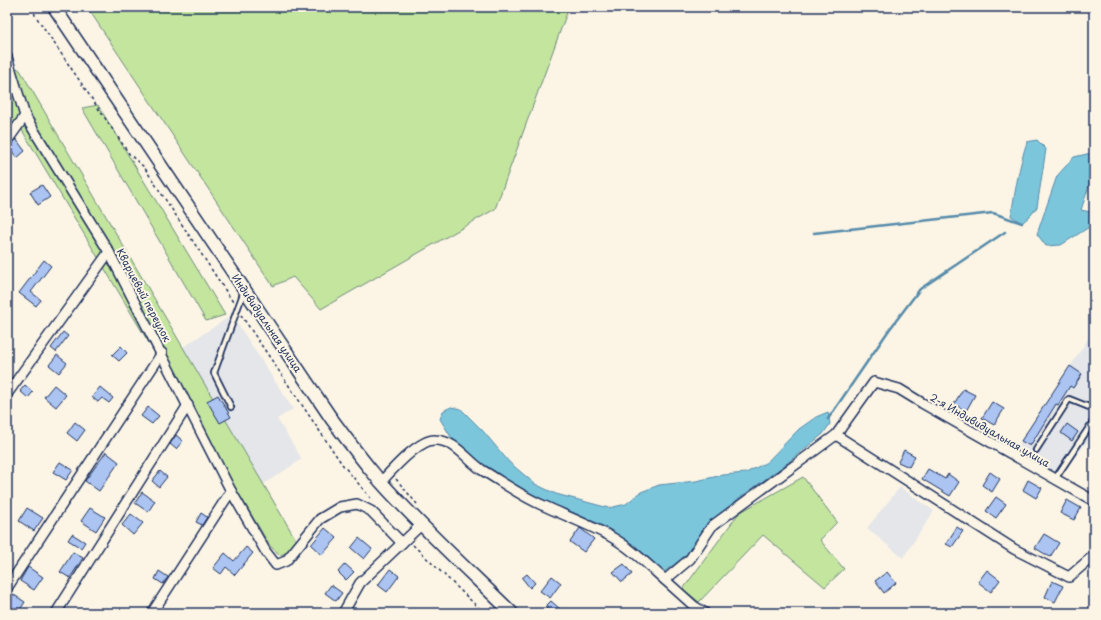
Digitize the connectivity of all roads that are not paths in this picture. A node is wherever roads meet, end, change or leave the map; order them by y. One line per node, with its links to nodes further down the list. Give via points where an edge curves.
1 (54, 7): 6 (main road, Индивидуальная улица)
2 (7, 57): 3 (street, Кварцевый переулок)
3 (25, 116): 4 (street); 5 (street, Кварцевый переулок)
4 (7, 141)
5 (109, 252): 7 (street, Кварцевый переулок); 8 (street)
6 (244, 289): 10 (lane, via 214,373); 16 (main road, Индивидуальная улица, via 331,418)
7 (162, 353): 9 (street, Кварцевый переулок); 23 (street)
8 (7, 394)
9 (188, 405): 17 (street, Кварцевый переулок); 24 (street)
10 (231, 407)
11 (1094, 409): 14 (lane, via 1069,399)
12 (1094, 420): 15 (lane)
13 (836, 435): 15 (street, 2-я Индивидуальная улица, via 874,382 899,388); 21 (street, via 1014,548 1069,577); 22 (street, via 712,526 690,559)
14 (1036, 450)
15 (1055, 479): 18 (street, 2-я Индивидуальная улица)
16 (381, 482): 19 (main road, Индивидуальная улица); 22 (street, via 416,448 433,439 444,441 460,451 477,467 521,494 609,535 631,550)
17 (231, 491): 20 (street, Кварцевый переулок, via 276,565 286,561 320,519 340,507 357,504 371,511); 25 (street)
18 (1094, 501)
19 (422, 524): 20 (street); 27 (main road, Индивидуальная улица)
20 (404, 541): 26 (street, via 360,583)
21 (1093, 558)
22 (665, 580): 28 (street)
23 (7, 588)
24 (56, 613)
25 (152, 613)
26 (343, 613)
27 (512, 613)
28 (705, 613)

